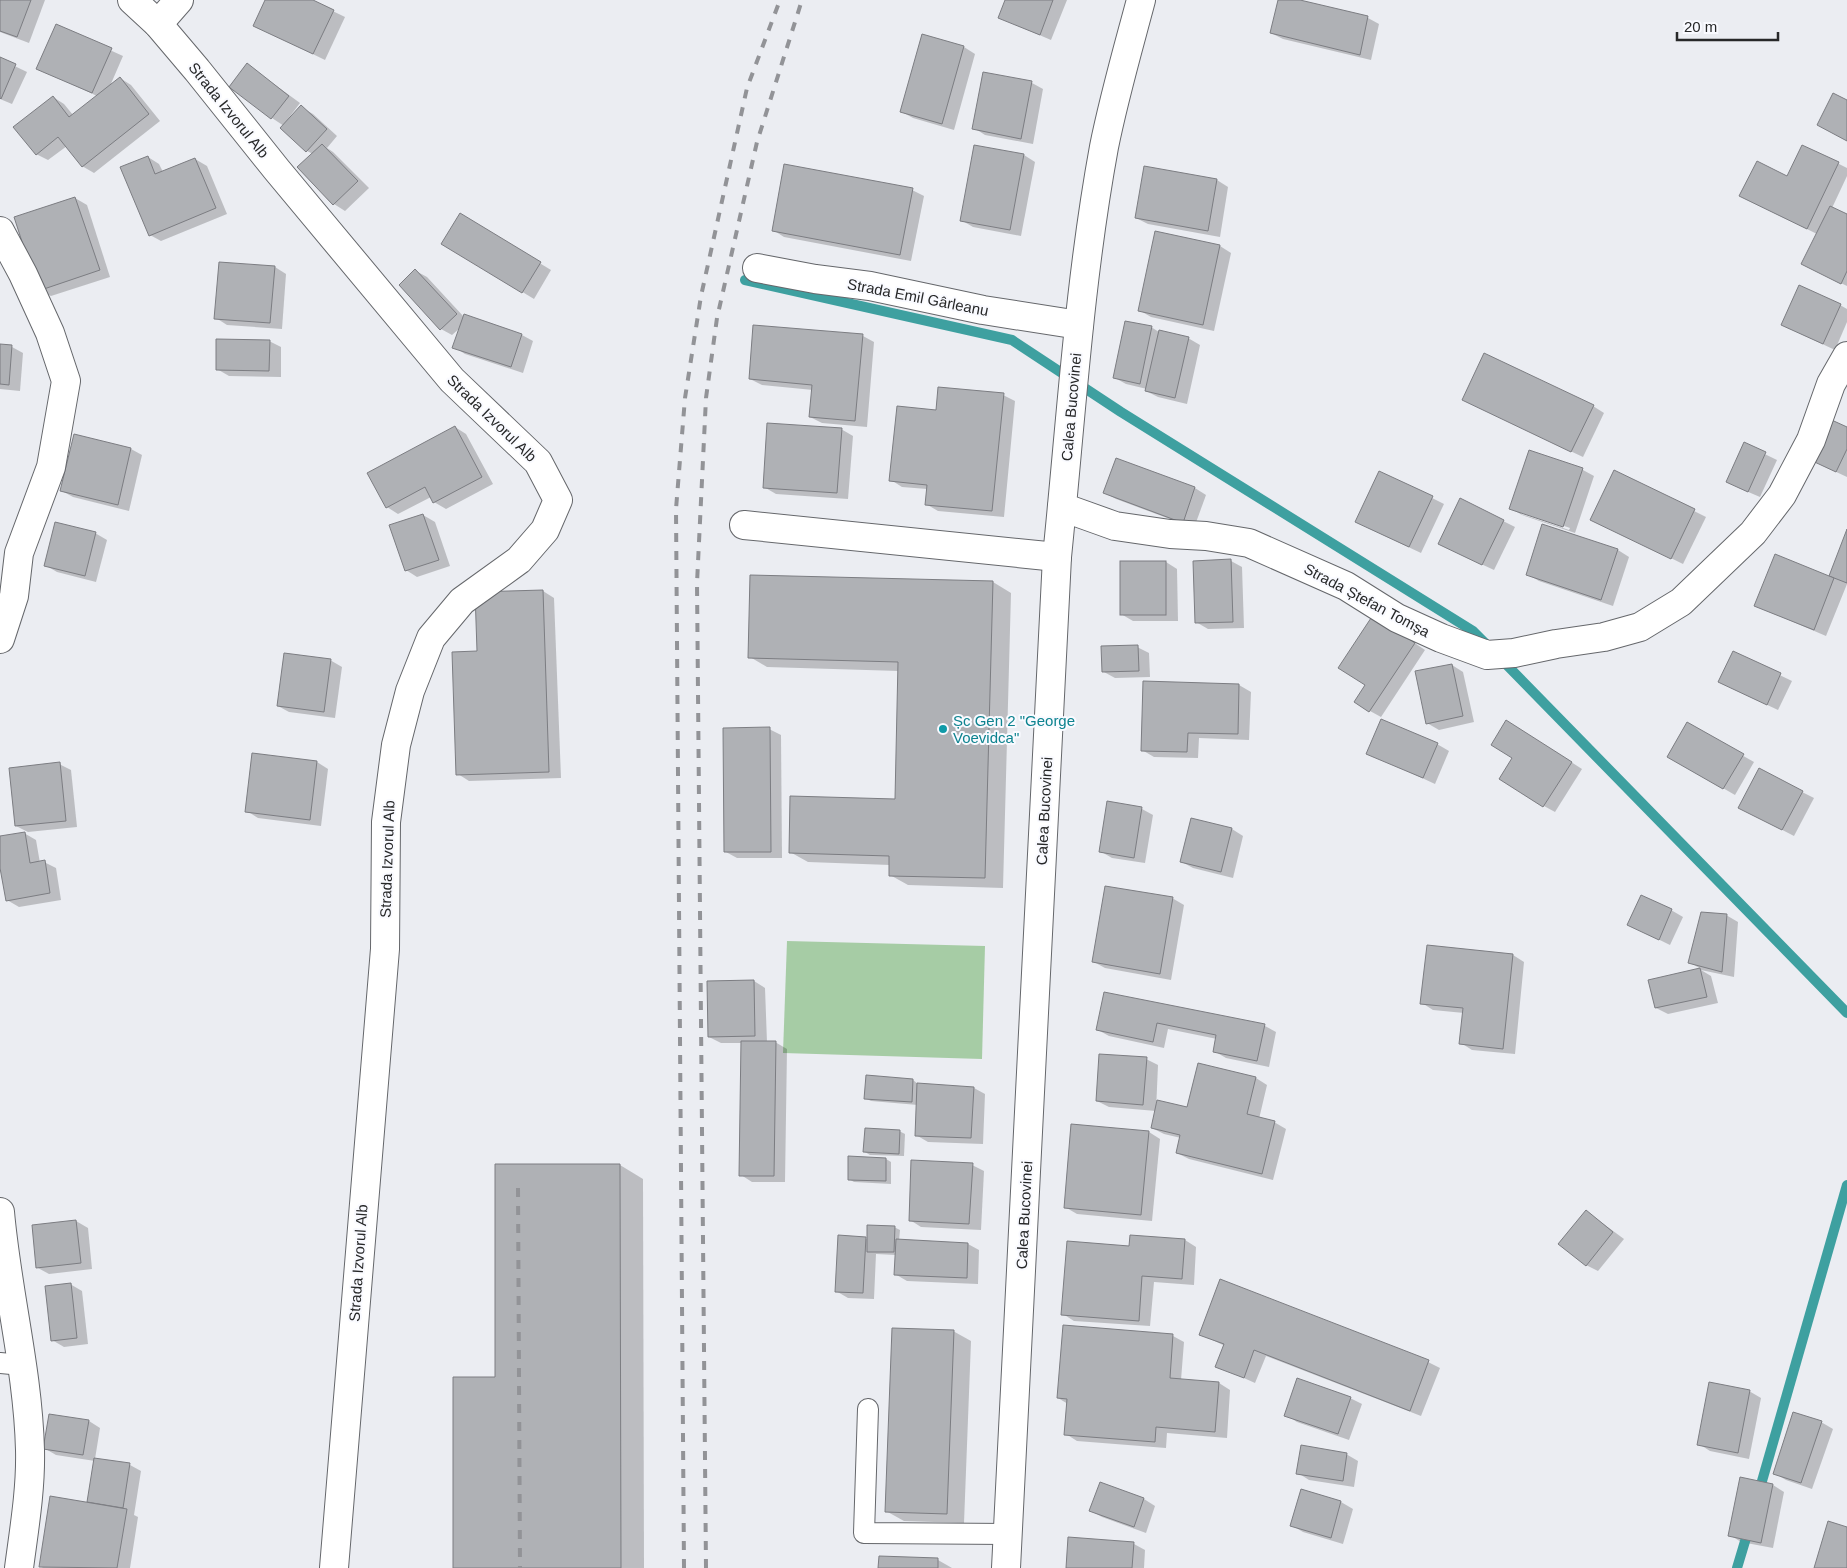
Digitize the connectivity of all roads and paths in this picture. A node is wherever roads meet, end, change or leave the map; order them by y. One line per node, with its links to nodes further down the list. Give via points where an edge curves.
1 (132, 0): 4 (main road)
2 (179, 0): 4 (main road)
3 (1141, 0): 7 (main road, Calea Bucovinei, via 1104,146)
4 (158, 24): 19 (main road, Strada Izvorul Alb, via 452,380 538,462 558,500 545,530 519,560 462,600 431,638 410,691 396,746 386,822 385,949)
5 (0, 231): 12 (main road, via 24,274 50,333 66,381 51,467 19,553)
6 (757, 268): 7 (main road, Strada Emil Gârleanu)
7 (1079, 325): 9 (main road, Calea Bucovinei)
8 (1847, 356): 9 (main road, Strada Ștefan Tomșa, via 1831,384 1812,440 1782,495 1753,533 1681,602 1640,627 1604,637 1514,654 1487,655 1397,618 1346,586 1249,543 1114,526)
9 (1062, 507): 11 (main road, Calea Bucovinei)
10 (744, 525): 11 (main road)
11 (1057, 557): 17 (main road, Calea Bucovinei)
12 (7, 596): 13 (main road)
13 (0, 639)
14 (0, 1212): 15 (main road, via 14,1324)
15 (11, 1364): 18 (main road, via 30,1452)
16 (868, 1409): 17 (lane, via 864,1533)
17 (1008, 1534): 20 (main road, Calea Bucovinei)
18 (19, 1568)
19 (334, 1568)
20 (1006, 1568)

